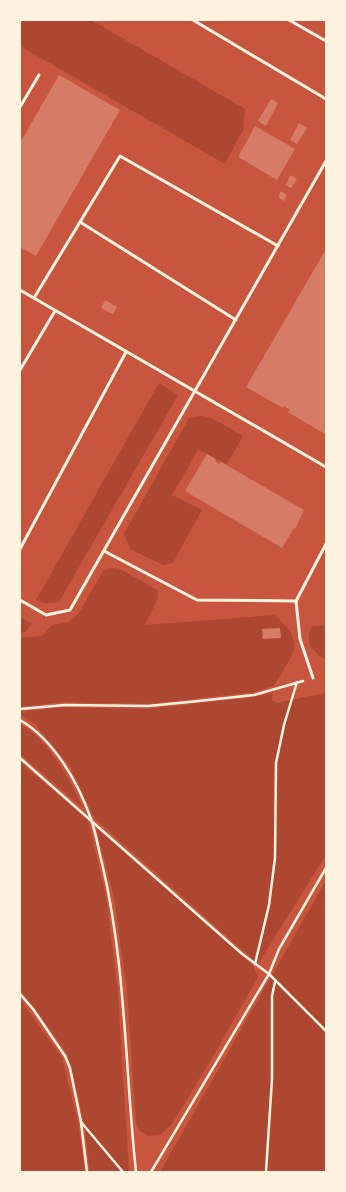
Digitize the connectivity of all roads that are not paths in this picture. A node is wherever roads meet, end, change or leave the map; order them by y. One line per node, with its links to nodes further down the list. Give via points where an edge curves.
1 (193, 20): 5 (lane)
2 (289, 20): 3 (lane)
3 (326, 40)
4 (39, 75): 6 (lane)
5 (326, 99)
6 (20, 107)
7 (326, 161): 9 (lane)
8 (80, 222): 9 (lane, via 120,156); 11 (lane); 13 (lane)
9 (278, 246): 13 (lane)
10 (20, 290): 11 (lane)
11 (34, 298): 12 (lane)
12 (55, 311): 14 (lane); 15 (lane)
13 (236, 320): 16 (lane)
14 (126, 352): 16 (lane); 19 (lane)
15 (20, 370)
16 (195, 392): 17 (lane); 20 (lane)
17 (326, 467)
18 (326, 544): 22 (lane)
19 (20, 550)
20 (104, 551): 21 (lane, via 70,610 46,615); 22 (lane, via 197,600)
21 (20, 600)
22 (296, 601): 23 (lane, via 300,639)
23 (313, 678)

